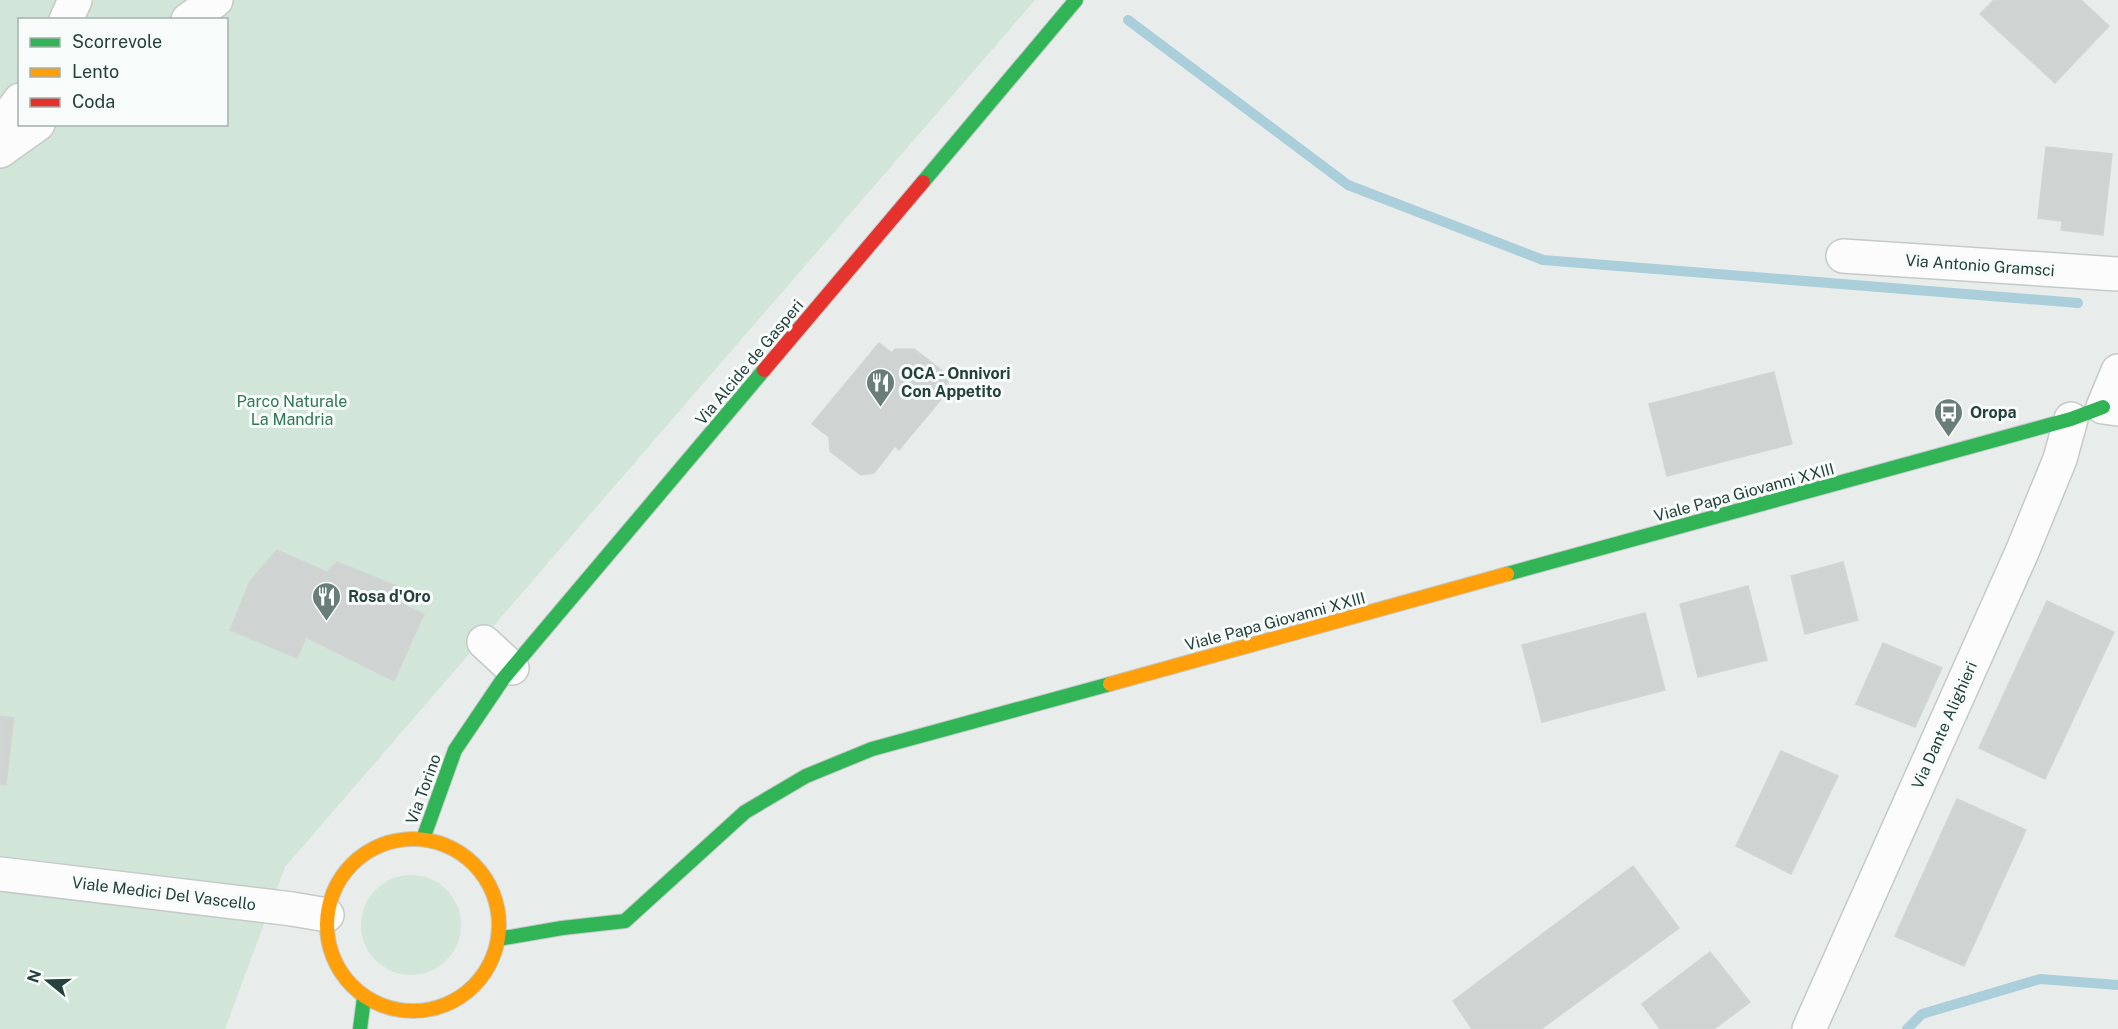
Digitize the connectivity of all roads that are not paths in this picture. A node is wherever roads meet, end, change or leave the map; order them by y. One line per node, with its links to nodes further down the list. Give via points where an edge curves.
1 (75, 0): 4 (street)
2 (216, 0): 5 (street)
3 (1076, 0): 16 (street, Via Alcide de Gasperi)
4 (67, 18)
5 (191, 18)
6 (18, 103): 8 (street)
7 (35, 126): 9 (street)
8 (0, 128)
9 (0, 151)
10 (1843, 256): 11 (street, Via Antonio Gramsci)
11 (2118, 274)
12 (2118, 371): 13 (street)
13 (2110, 408): 14 (street, Viale Papa Giovanni XXIII)
14 (2072, 419): 21 (street, Viale Papa Giovanni XXIII, via 872,749 806,776 745,812 625,921); 26 (street, Via Dante Alighieri, via 2022,552)
15 (484, 642): 16 (street)
16 (512, 668): 17 (street, Via Alcide de Gasperi)
17 (455, 750): 18 (street, Via Torino)
18 (423, 839): 20 (street, via 389,842 359,857 332,893); 21 (street, via 460,853 487,882 499,919)
19 (0, 874): 20 (street, Viale Medici Del Vascello)
20 (327, 915): 22 (street, via 327,939 333,962 346,982)
21 (498, 939): 23 (street, via 482,978)
22 (364, 998): 23 (street, via 401,1011 421,1012); 25 (street)
23 (449, 1004): 24 (street)
24 (442, 1021)
25 (360, 1029)
26 (1809, 1029)

